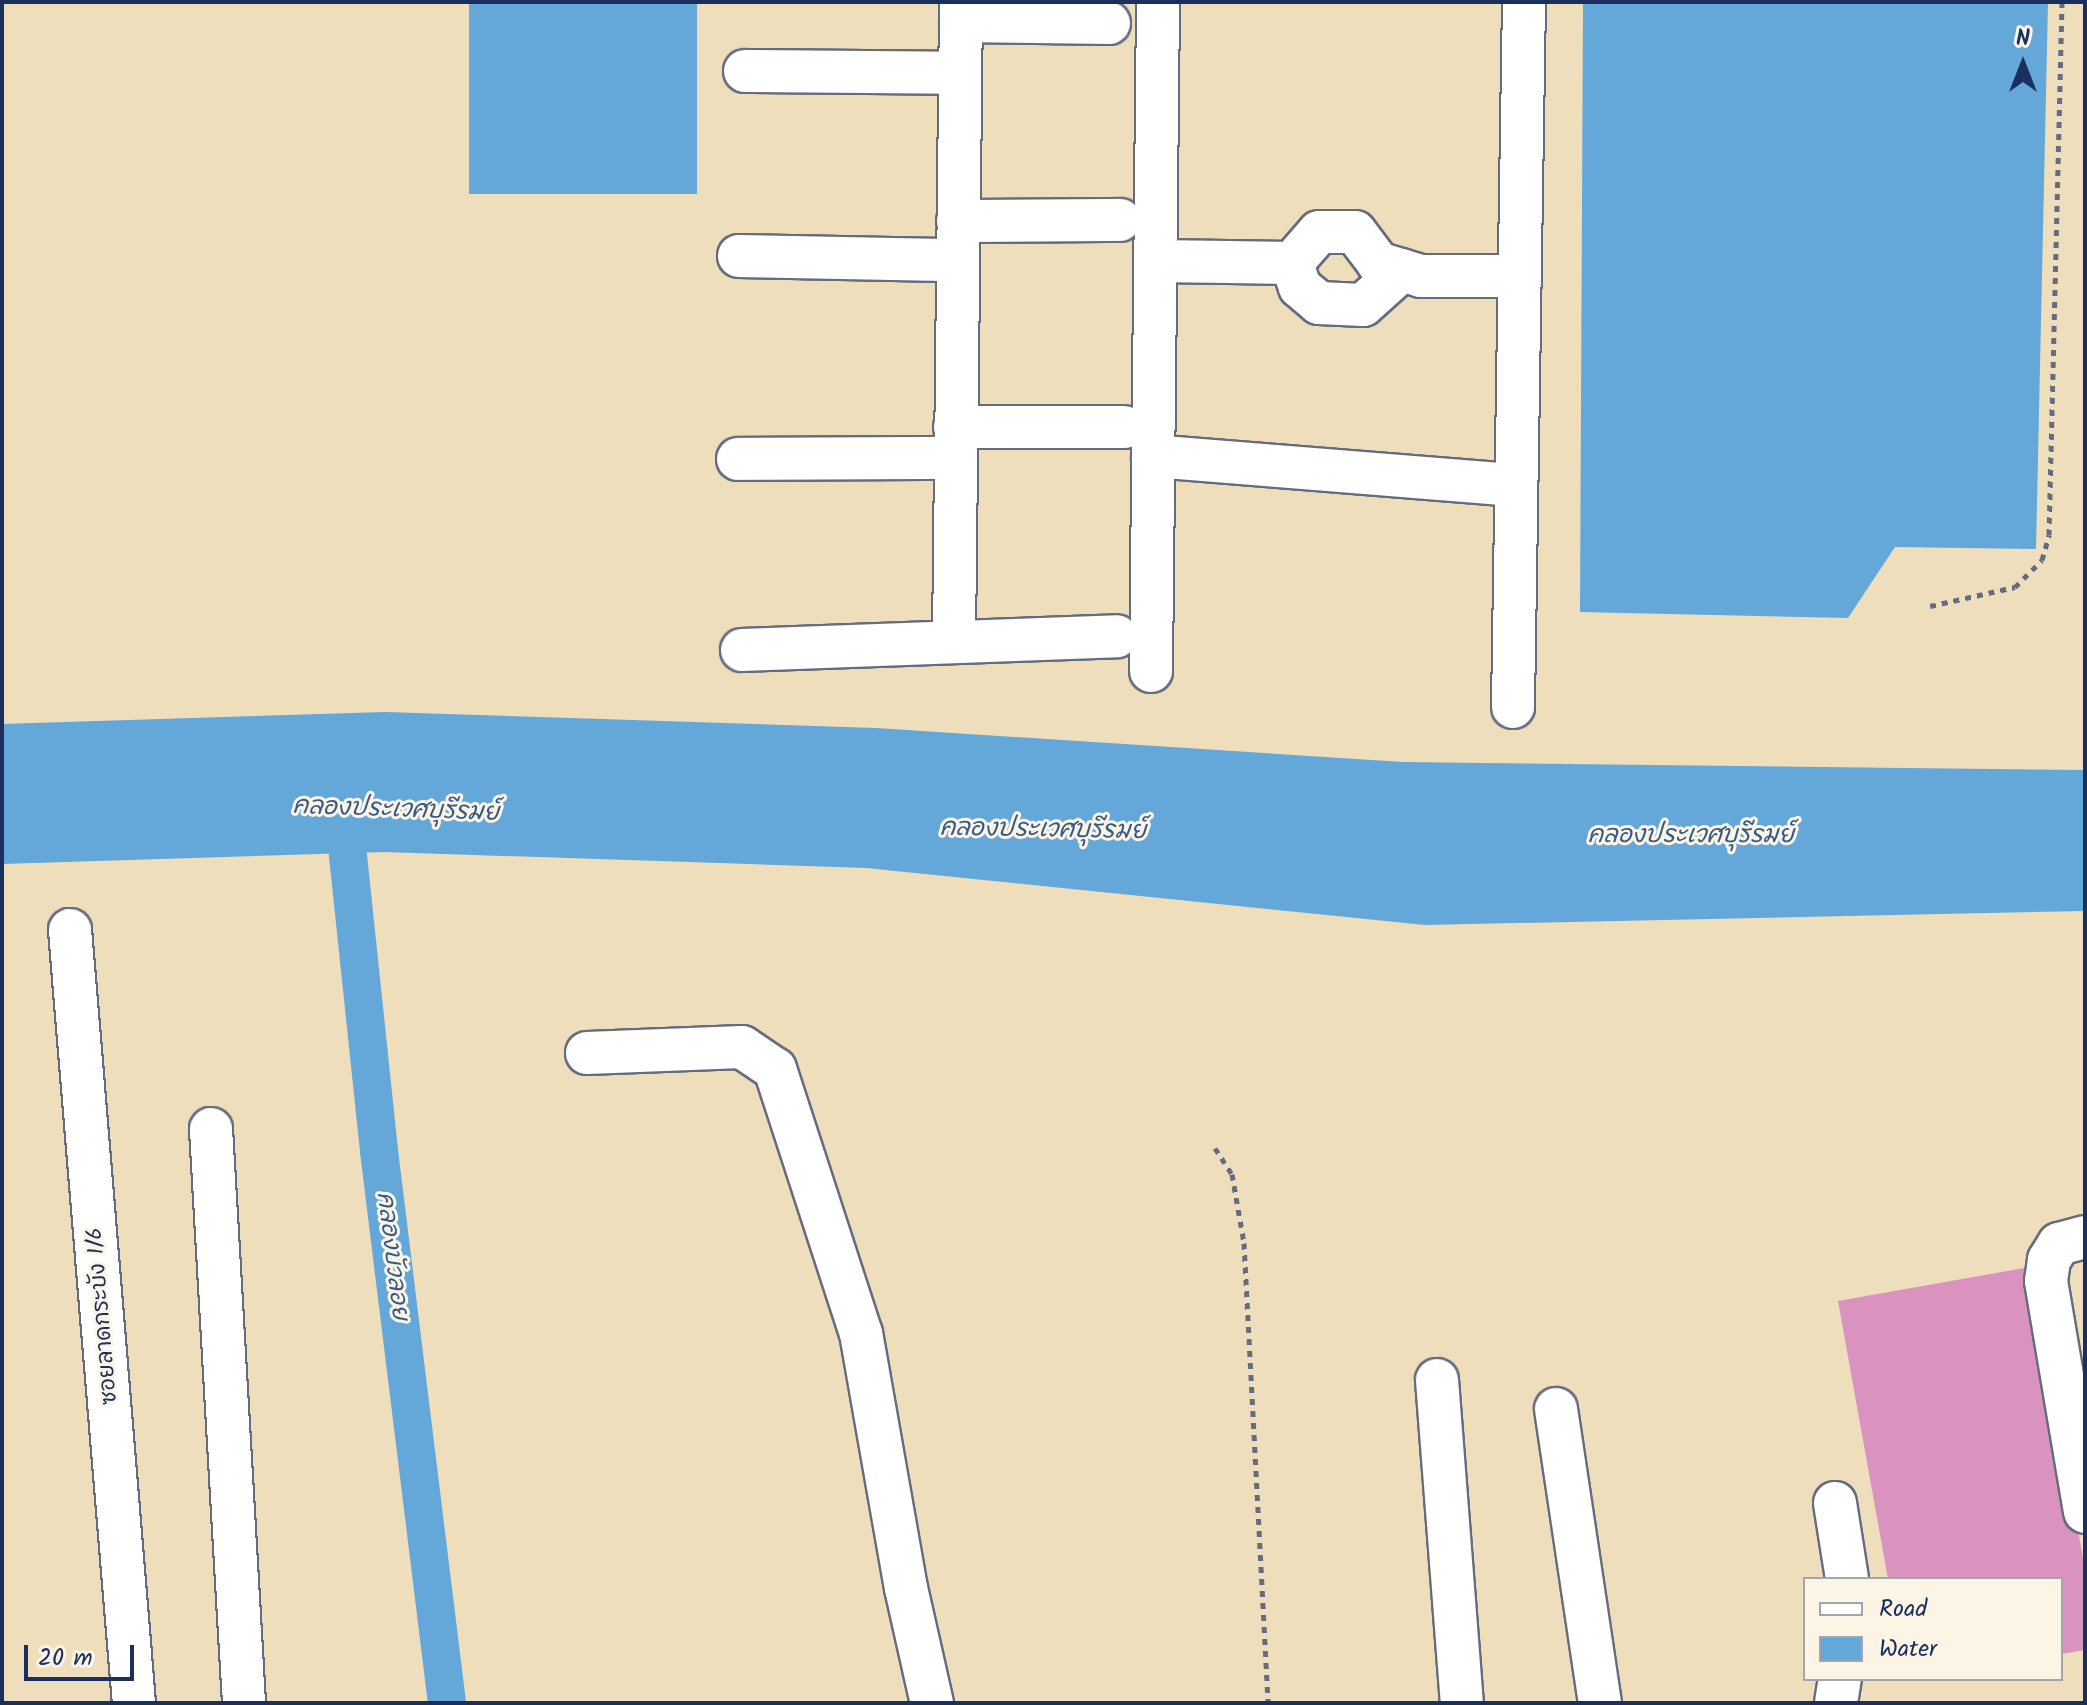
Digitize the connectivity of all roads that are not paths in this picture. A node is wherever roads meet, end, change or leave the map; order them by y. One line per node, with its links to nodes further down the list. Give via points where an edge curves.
1 (1158, 2): 10 (street)
2 (1524, 2): 13 (street)
3 (961, 12): 4 (street); 6 (street)
4 (1109, 23)
5 (745, 71): 6 (street)
6 (960, 73): 8 (street)
7 (1120, 220): 8 (street)
8 (958, 240): 9 (street); 15 (street)
9 (739, 256)
10 (1155, 261): 11 (street); 14 (street)
11 (1292, 263): 12 (street, via 1319,232 1355,232 1378,263); 12 (street, via 1300,287 1319,303 1363,305)
12 (1402, 270): 13 (street, via 1421,276)
13 (1520, 276): 17 (street)
14 (1139, 442): 15 (street); 17 (street); 21 (street)
15 (954, 443): 16 (street); 19 (street)
16 (738, 459)
17 (1516, 485): 22 (street)
18 (1117, 636): 19 (street)
19 (954, 641): 20 (street)
20 (742, 650)
21 (1151, 671)
22 (1513, 707)
23 (70, 930): 33 (street, ซอยลาดกระบัง 1/6)
24 (587, 1053): 35 (street, via 742,1047 775,1069 861,1333)
25 (211, 1129): 34 (street)
26 (2085, 1237): 30 (street, via 2059,1244 2049,1260 2046,1281)
27 (1437, 1380): 36 (street)
28 (1556, 1409): 37 (street)
29 (1835, 1503): 31 (street)
30 (2085, 1512)
31 (1847, 1577)
32 (1840, 1681): 38 (street)
33 (134, 1703)
34 (244, 1703)
35 (932, 1703)
36 (1462, 1703)
37 (1600, 1703)
38 (1836, 1703)

